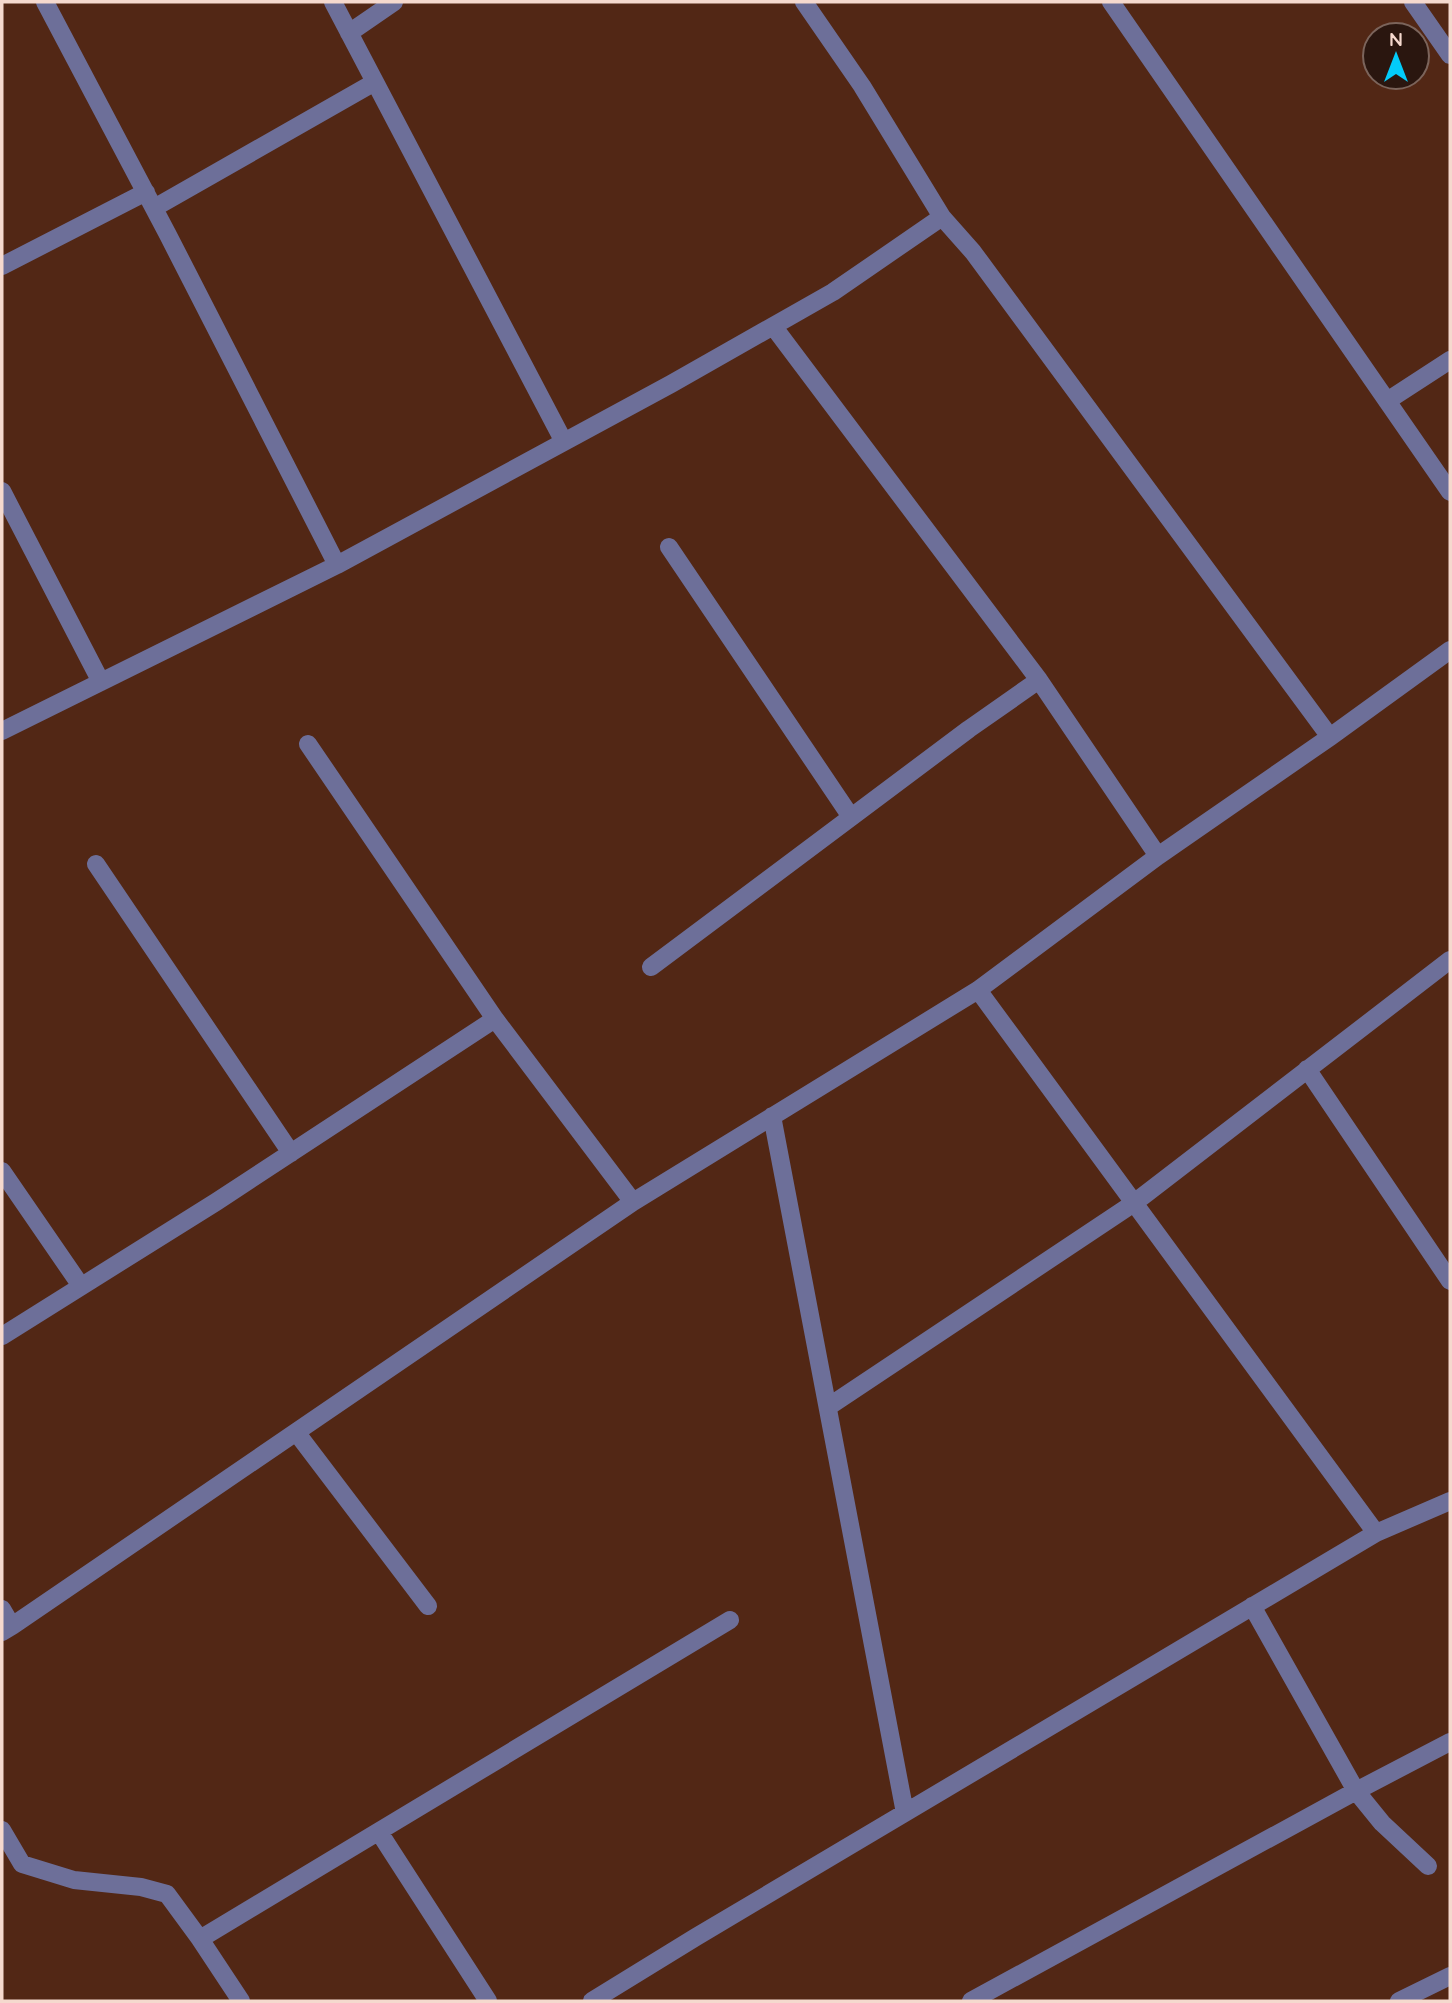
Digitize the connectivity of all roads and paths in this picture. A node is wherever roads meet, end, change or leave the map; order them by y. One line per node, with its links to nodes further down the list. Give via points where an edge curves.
1 (45, 2): 10 (street)
2 (333, 2): 7 (street)
3 (394, 2): 7 (street)
4 (804, 2): 11 (street)
5 (1111, 2): 15 (street)
6 (1413, 2): 8 (street)
7 (349, 33): 9 (street)
8 (1450, 55)
9 (375, 82): 10 (street); 16 (street)
10 (150, 200): 12 (street); 20 (street)
11 (942, 217): 13 (street, via 834,292); 25 (street, via 982,263)
12 (2, 267)
13 (774, 326): 16 (street); 22 (street)
14 (1450, 360): 15 (street)
15 (1387, 401): 18 (street)
16 (564, 442): 20 (street)
17 (2, 491): 23 (street)
18 (1450, 492)
19 (669, 547): 27 (street)
20 (337, 565): 23 (street)
21 (1450, 650): 25 (street)
22 (1039, 680): 27 (street); 28 (street)
23 (101, 682): 24 (street)
24 (2, 731)
25 (1330, 737): 28 (street)
26 (308, 744): 33 (street)
27 (851, 817): 31 (street)
28 (1158, 856): 32 (street)
29 (96, 864): 36 (street)
30 (1450, 960): 34 (street)
31 (651, 967)
32 (978, 990): 35 (street); 39 (street)
33 (495, 1019): 36 (street); 38 (street)
34 (1307, 1069): 39 (street); 40 (street)
35 (772, 1116): 38 (street); 43 (street)
36 (291, 1153): 41 (street)
37 (2, 1171): 41 (street)
38 (633, 1202): 44 (street)
39 (1134, 1203): 43 (street); 46 (street)
40 (1450, 1281)
41 (81, 1286): 42 (street)
42 (2, 1336)
43 (828, 1406): 54 (street)
44 (296, 1432): 47 (street); 51 (street)
45 (1450, 1501): 46 (street)
46 (1377, 1532): 48 (street)
47 (428, 1606)
48 (1252, 1606): 53 (street); 54 (street)
49 (2, 1609): 51 (street)
50 (730, 1620): 56 (street)
51 (7, 1629)
52 (1450, 1742): 53 (street)
53 (1356, 1790): 57 (street, via 1382,1823); 63 (street)
54 (905, 1812): 62 (street)
55 (2, 1830): 58 (street, via 22,1864 74,1880 167,1894)
56 (379, 1832): 58 (street); 61 (street)
57 (1429, 1866)
58 (200, 1939): 60 (street)
59 (1450, 1976): 64 (street)
60 (241, 2001)
61 (488, 2001)
62 (592, 2001)
63 (971, 2001)
64 (1399, 2001)

